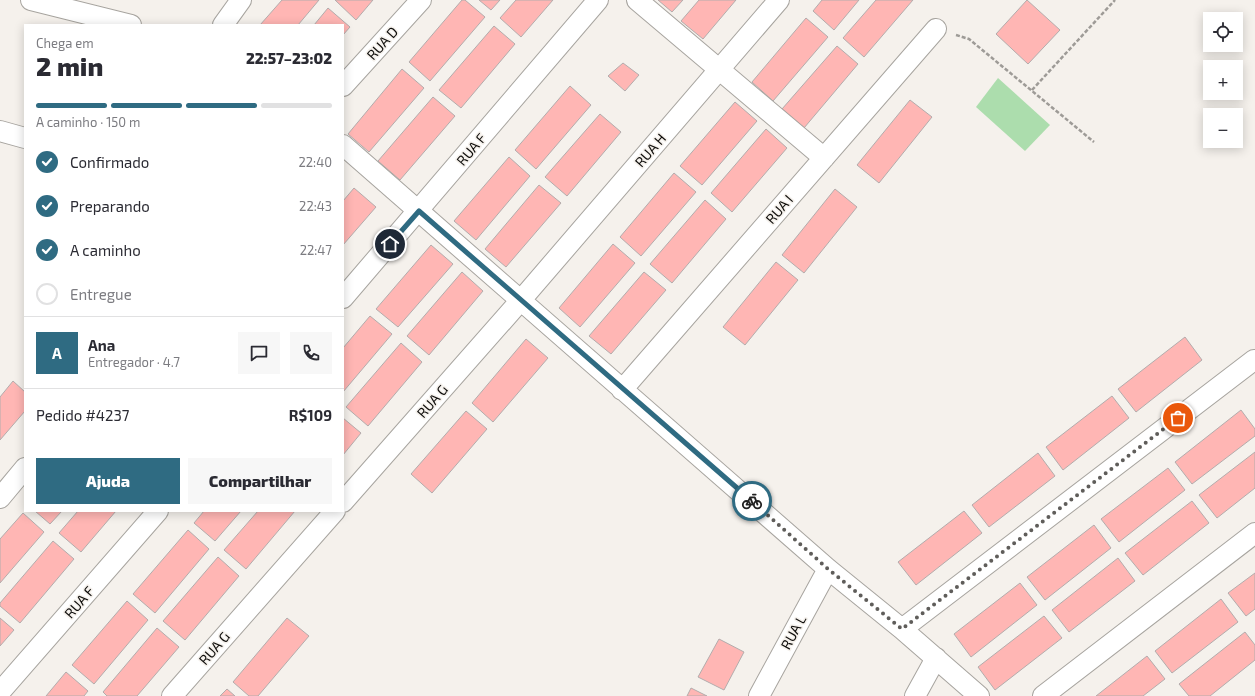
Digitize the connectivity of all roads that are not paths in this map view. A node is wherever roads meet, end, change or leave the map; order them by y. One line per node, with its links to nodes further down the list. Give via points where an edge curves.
1 (31, 0): 7 (street)
2 (241, 0): 8 (street)
3 (421, 0): 11 (street, RUA D)
4 (598, 0): 16 (street, RUA F)
5 (638, 0): 10 (street)
6 (779, 0): 10 (street, RUA H)
7 (127, 24)
8 (224, 24)
9 (936, 29): 15 (street, RUA I)
10 (718, 70): 15 (street); 18 (street, RUA H)
11 (344, 85)
12 (0, 131): 13 (street)
13 (24, 138)
14 (344, 146): 16 (street)
15 (824, 158): 20 (street, RUA I)
16 (419, 211): 17 (street, RUA F); 18 (street)
17 (344, 297)
18 (521, 300): 20 (street); 23 (street, RUA G)
19 (1254, 360): 28 (street)
20 (622, 390): 27 (street)
21 (24, 469): 22 (street)
22 (0, 498)
23 (344, 501)
24 (157, 512): 30 (street, RUA F)
25 (334, 512): 31 (street, RUA G)
26 (1255, 533): 35 (street)
27 (828, 569): 28 (street); 32 (street, RUA L)
28 (902, 629): 29 (street)
29 (936, 658): 33 (street); 34 (street)
30 (0, 692)
31 (172, 696)
32 (759, 696)
33 (914, 696)
34 (979, 696)
35 (1043, 696)

